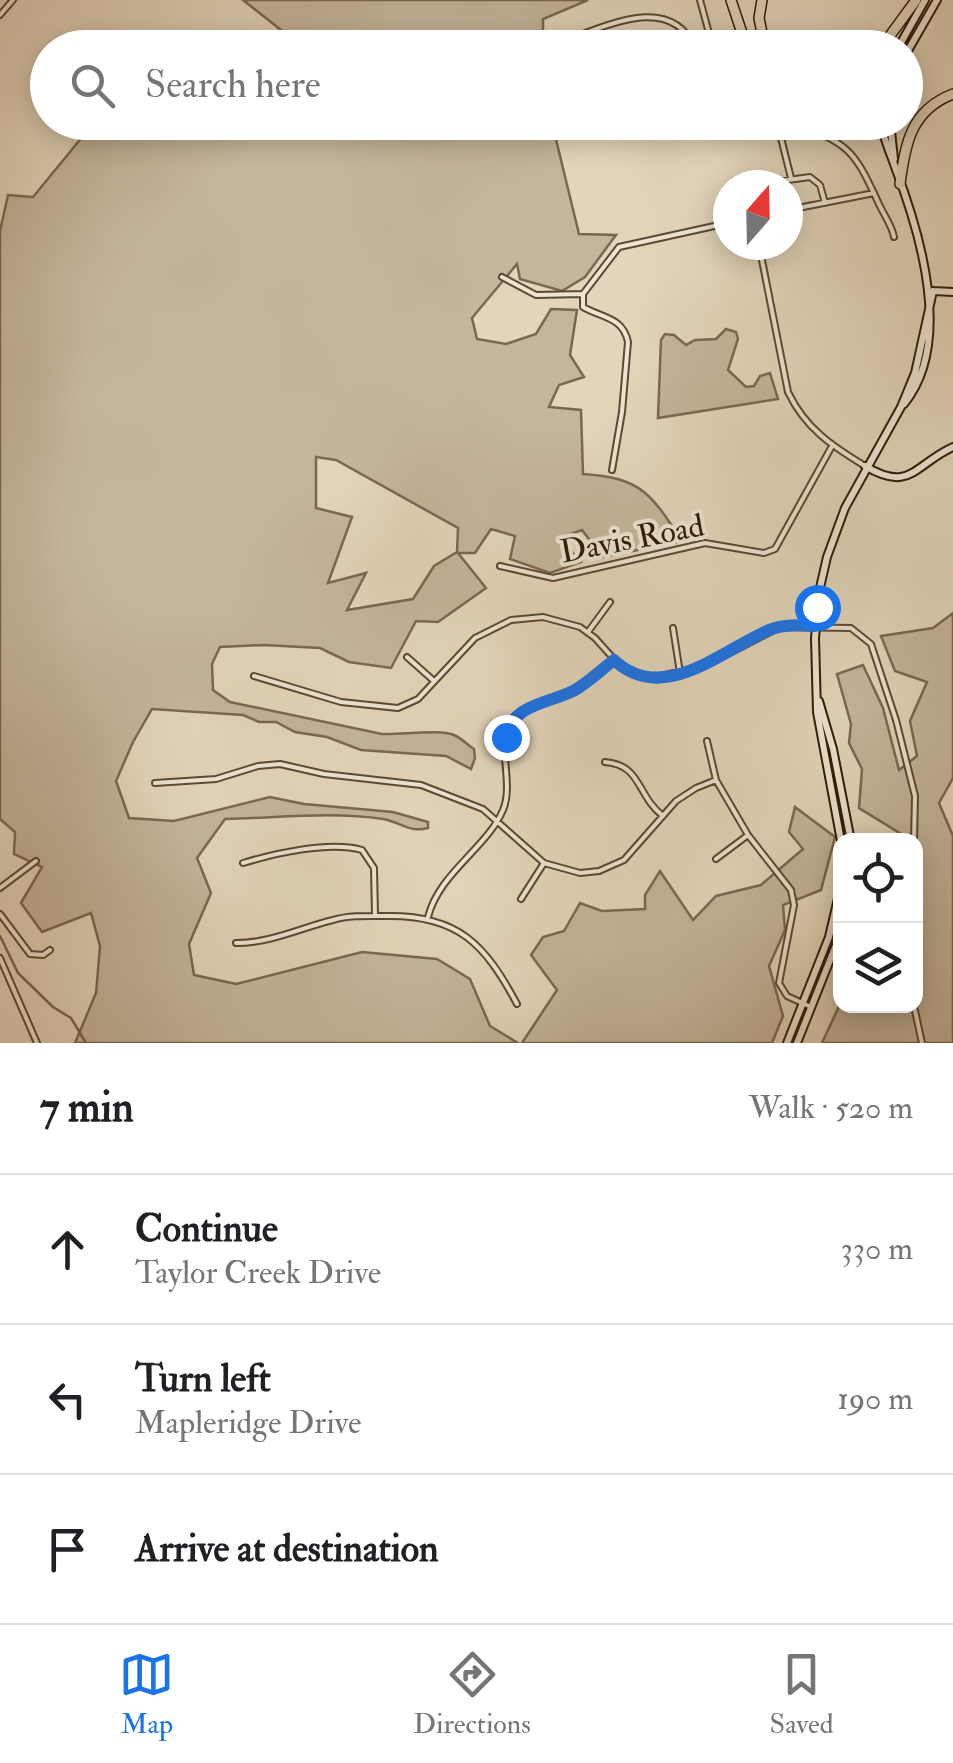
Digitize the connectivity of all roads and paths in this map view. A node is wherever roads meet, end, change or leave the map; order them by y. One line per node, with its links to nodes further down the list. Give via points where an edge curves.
1 (13, 0): 9 (street)
2 (700, 0): 13 (street)
3 (731, 0): 14 (highway)
4 (762, 0): 15 (highway)
5 (916, 0): 16 (highway)
6 (925, 0): 17 (main road)
7 (936, 2): 18 (main road)
8 (648, 9): 11 (street)
9 (0, 15)
10 (678, 16): 12 (street)
11 (594, 30)
12 (689, 30)
13 (708, 30)
14 (741, 30)
15 (762, 30)
16 (894, 30)
17 (908, 30)
18 (920, 30)
19 (953, 94): 20 (highway)
20 (923, 114)
21 (782, 140): 27 (street)
22 (834, 140): 30 (street, via 862,165)
23 (887, 140): 26 (main road)
24 (892, 140): 26 (main road)
25 (906, 140): 29 (highway)
26 (895, 166): 29 (main road)
27 (789, 170)
28 (803, 176): 31 (street, via 817,182)
29 (900, 184): 37 (main road)
30 (874, 193): 31 (street); 34 (street)
31 (825, 203): 32 (street)
32 (803, 207)
33 (713, 226): 39 (street, via 622,245)
34 (894, 238)
35 (762, 260): 40 (street, via 788,392 809,426)
36 (502, 277): 39 (street, via 536,294)
37 (933, 291): 38 (main road); 42 (main road, via 920,359 902,406)
38 (953, 292)
39 (583, 294): 43 (street, via 583,307 618,322 628,342)
40 (832, 446): 42 (street); 44 (street, Davis Road, via 775,549 764,553 705,543 553,578)
41 (953, 447): 42 (main road, via 902,478)
42 (866, 466): 46 (main road, via 832,540)
43 (612, 470)
44 (500, 566)
45 (610, 602): 48 (street)
46 (815, 626): 51 (street, via 774,628); 54 (main road); 63 (street, via 851,628 874,652 912,780)
47 (673, 628): 51 (street)
48 (588, 632): 50 (street); 53 (street, via 543,617 498,624 475,638)
49 (408, 657): 53 (street)
50 (614, 660): 51 (street, via 646,678); 60 (street, via 573,691 514,717 506,737 506,799)
51 (680, 673)
52 (254, 676): 53 (street, via 322,698 387,708 418,699)
53 (435, 682)
54 (819, 700): 61 (main road); 62 (main road)
55 (707, 741): 57 (street)
56 (605, 762): 59 (street, via 626,766)
57 (716, 780): 59 (street, via 686,794); 64 (street)
58 (155, 783): 60 (street, via 216,779 280,764 428,786)
59 (663, 816): 68 (street, via 632,853 608,868 580,873)
60 (497, 819): 68 (street); 73 (street, via 438,893)
61 (840, 833)
62 (850, 833)
63 (915, 833)
64 (748, 836): 65 (street); 80 (street, via 791,890 779,983)
65 (716, 858)
66 (36, 860): 69 (street)
67 (243, 862): 72 (street, via 287,852 362,850 374,868)
68 (544, 863): 70 (street)
69 (0, 888)
70 (520, 900)
71 (0, 914): 76 (street, via 30,954)
72 (375, 916): 73 (street); 75 (street)
73 (428, 917): 79 (street, via 489,956)
74 (833, 920): 80 (main road)
75 (236, 942)
76 (50, 950)
77 (833, 950): 80 (main road)
78 (0, 958): 82 (street)
79 (516, 1004)
80 (806, 1006): 83 (main road); 84 (main road)
81 (916, 1013): 85 (street)
82 (37, 1043)
83 (787, 1043)
84 (797, 1043)
85 (922, 1043)

